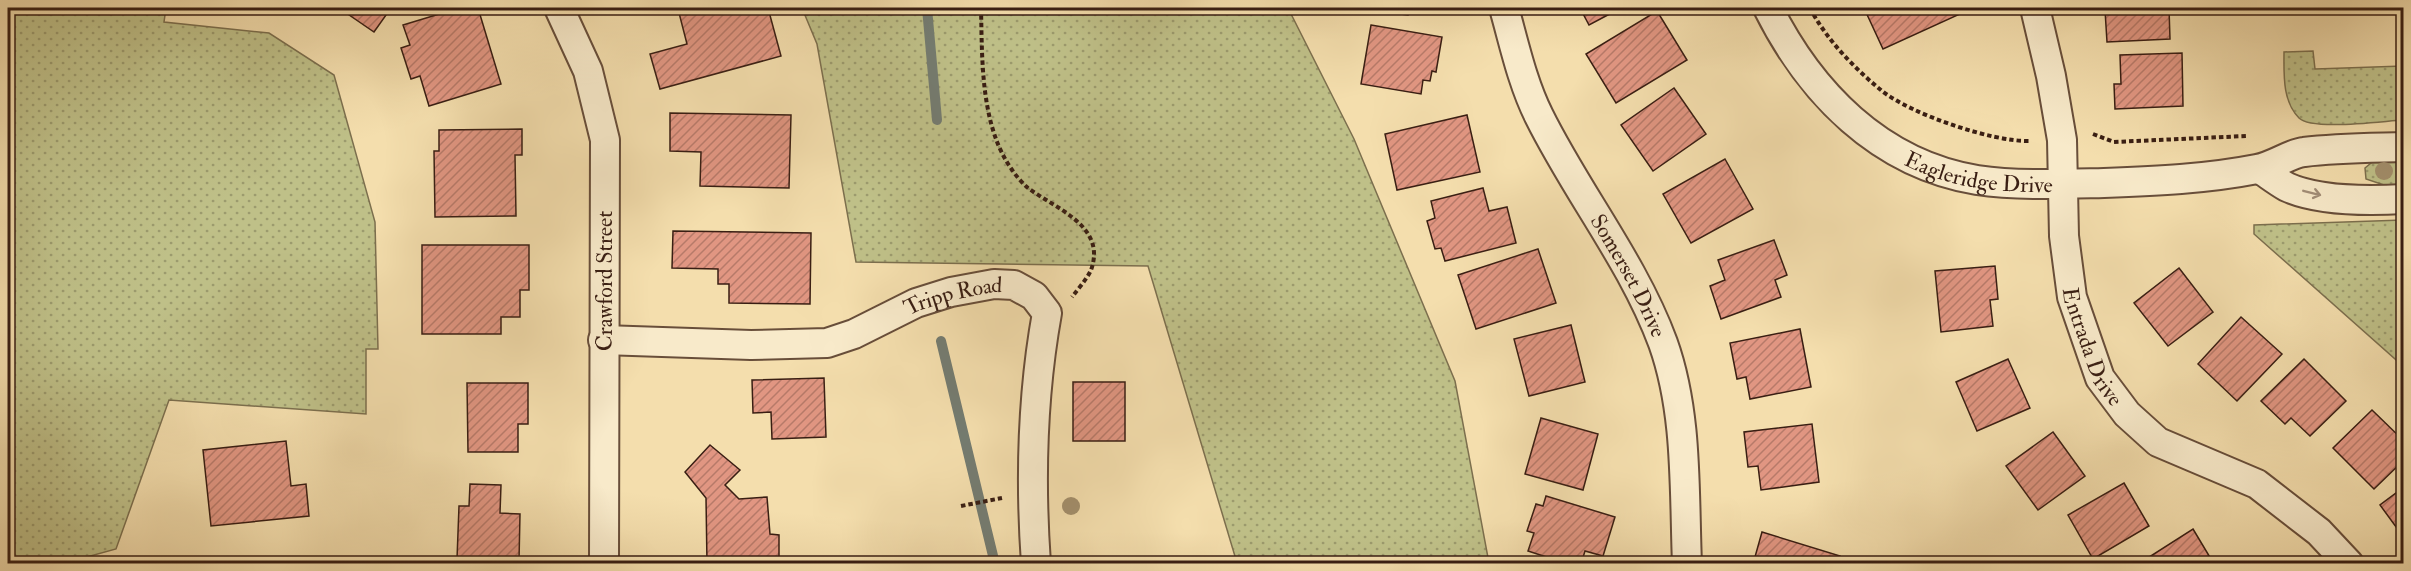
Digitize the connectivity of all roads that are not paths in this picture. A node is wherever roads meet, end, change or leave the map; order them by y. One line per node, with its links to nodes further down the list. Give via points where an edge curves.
1 (559, 8): 9 (street, Crawford Street, via 588,71 605,140)
2 (1504, 8): 12 (street, Somerset Drive, via 1538,114 1636,283 1663,343 1681,424)
3 (1768, 8): 7 (street, Eagleridge Drive, via 1786,44 1827,98 1907,159 1977,180)
4 (2035, 8): 7 (street, Entrada Drive, via 2058,119)
5 (2403, 147): 6 (street, Eagleridge Drive, via 2301,152)
6 (2260, 169): 7 (street, Eagleridge Drive, via 2186,180); 8 (street, one-way to 8, via 2288,187 2326,196)
7 (2063, 184): 13 (street, Entrada Drive, via 2064,236 2072,297 2100,378 2127,414 2158,442 2258,484 2319,532)
8 (2403, 199)
9 (603, 340): 10 (street, Crawford Street); 11 (street, Tripp Road, via 751,345 827,343 915,303 951,292 1014,285 1034,296 1047,313 1037,369 1031,486)
10 (604, 564)
11 (1036, 564)
12 (1687, 564)
13 (2349, 564)

